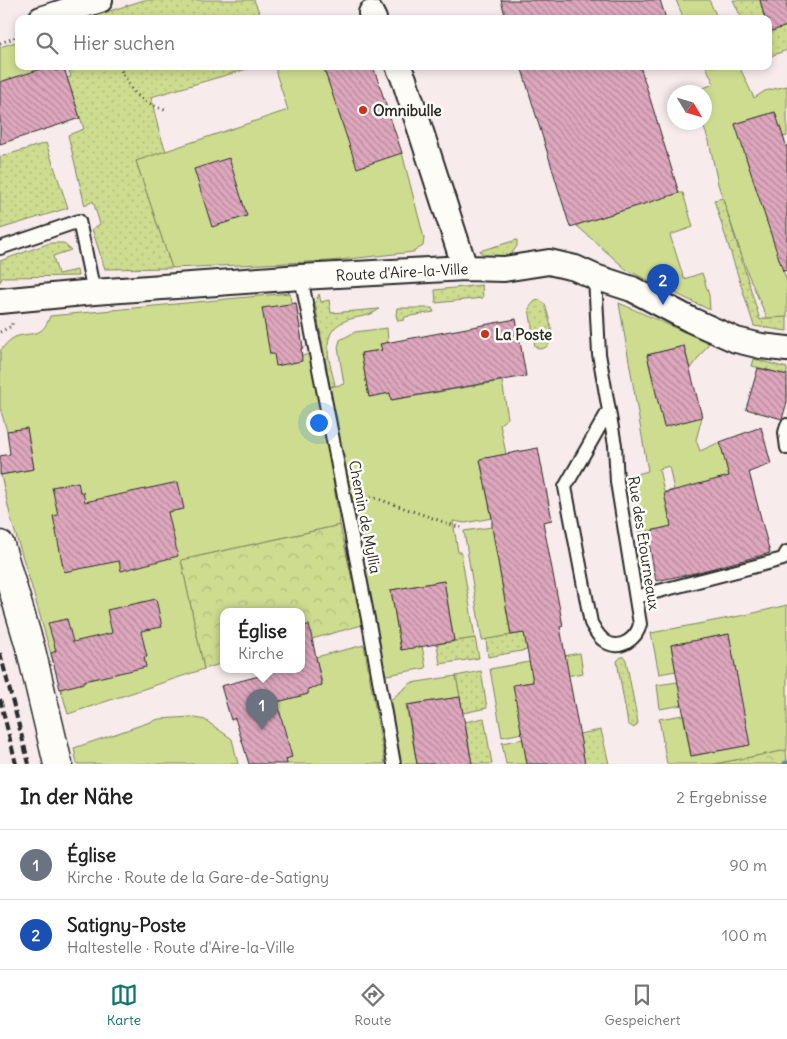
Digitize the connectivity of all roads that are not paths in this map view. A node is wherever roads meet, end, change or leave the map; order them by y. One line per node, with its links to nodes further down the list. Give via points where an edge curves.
1 (100, 0): 2 (street)
2 (49, 11)
3 (400, 70): 5 (street)
4 (0, 248): 8 (lane, via 79,221)
5 (465, 268): 6 (street, Route d'Aire-la-Ville, via 504,269 549,262); 7 (street, Route d'Aire-la-Ville)
6 (595, 277): 10 (street, Route d'Aire-la-Ville, via 632,289 736,340); 11 (lane, Rue des Etourneaux, via 599,354)
7 (301, 278): 8 (street, Route d'Aire-la-Ville); 18 (lane, Chemin de Myllia)
8 (94, 292): 9 (street, Route d'Aire-la-Ville)
9 (0, 301)
10 (787, 349)
11 (609, 410): 16 (lane, Rue des Etourneaux); 16 (lane, Rue des Etourneaux, via 565,487 591,623 598,636 608,644 629,642 638,632)
12 (787, 424): 13 (lane)
13 (787, 448)
14 (0, 545): 17 (street, via 31,650)
15 (787, 552): 16 (lane, via 783,559)
16 (636, 597)
17 (58, 764)
18 (394, 764)

